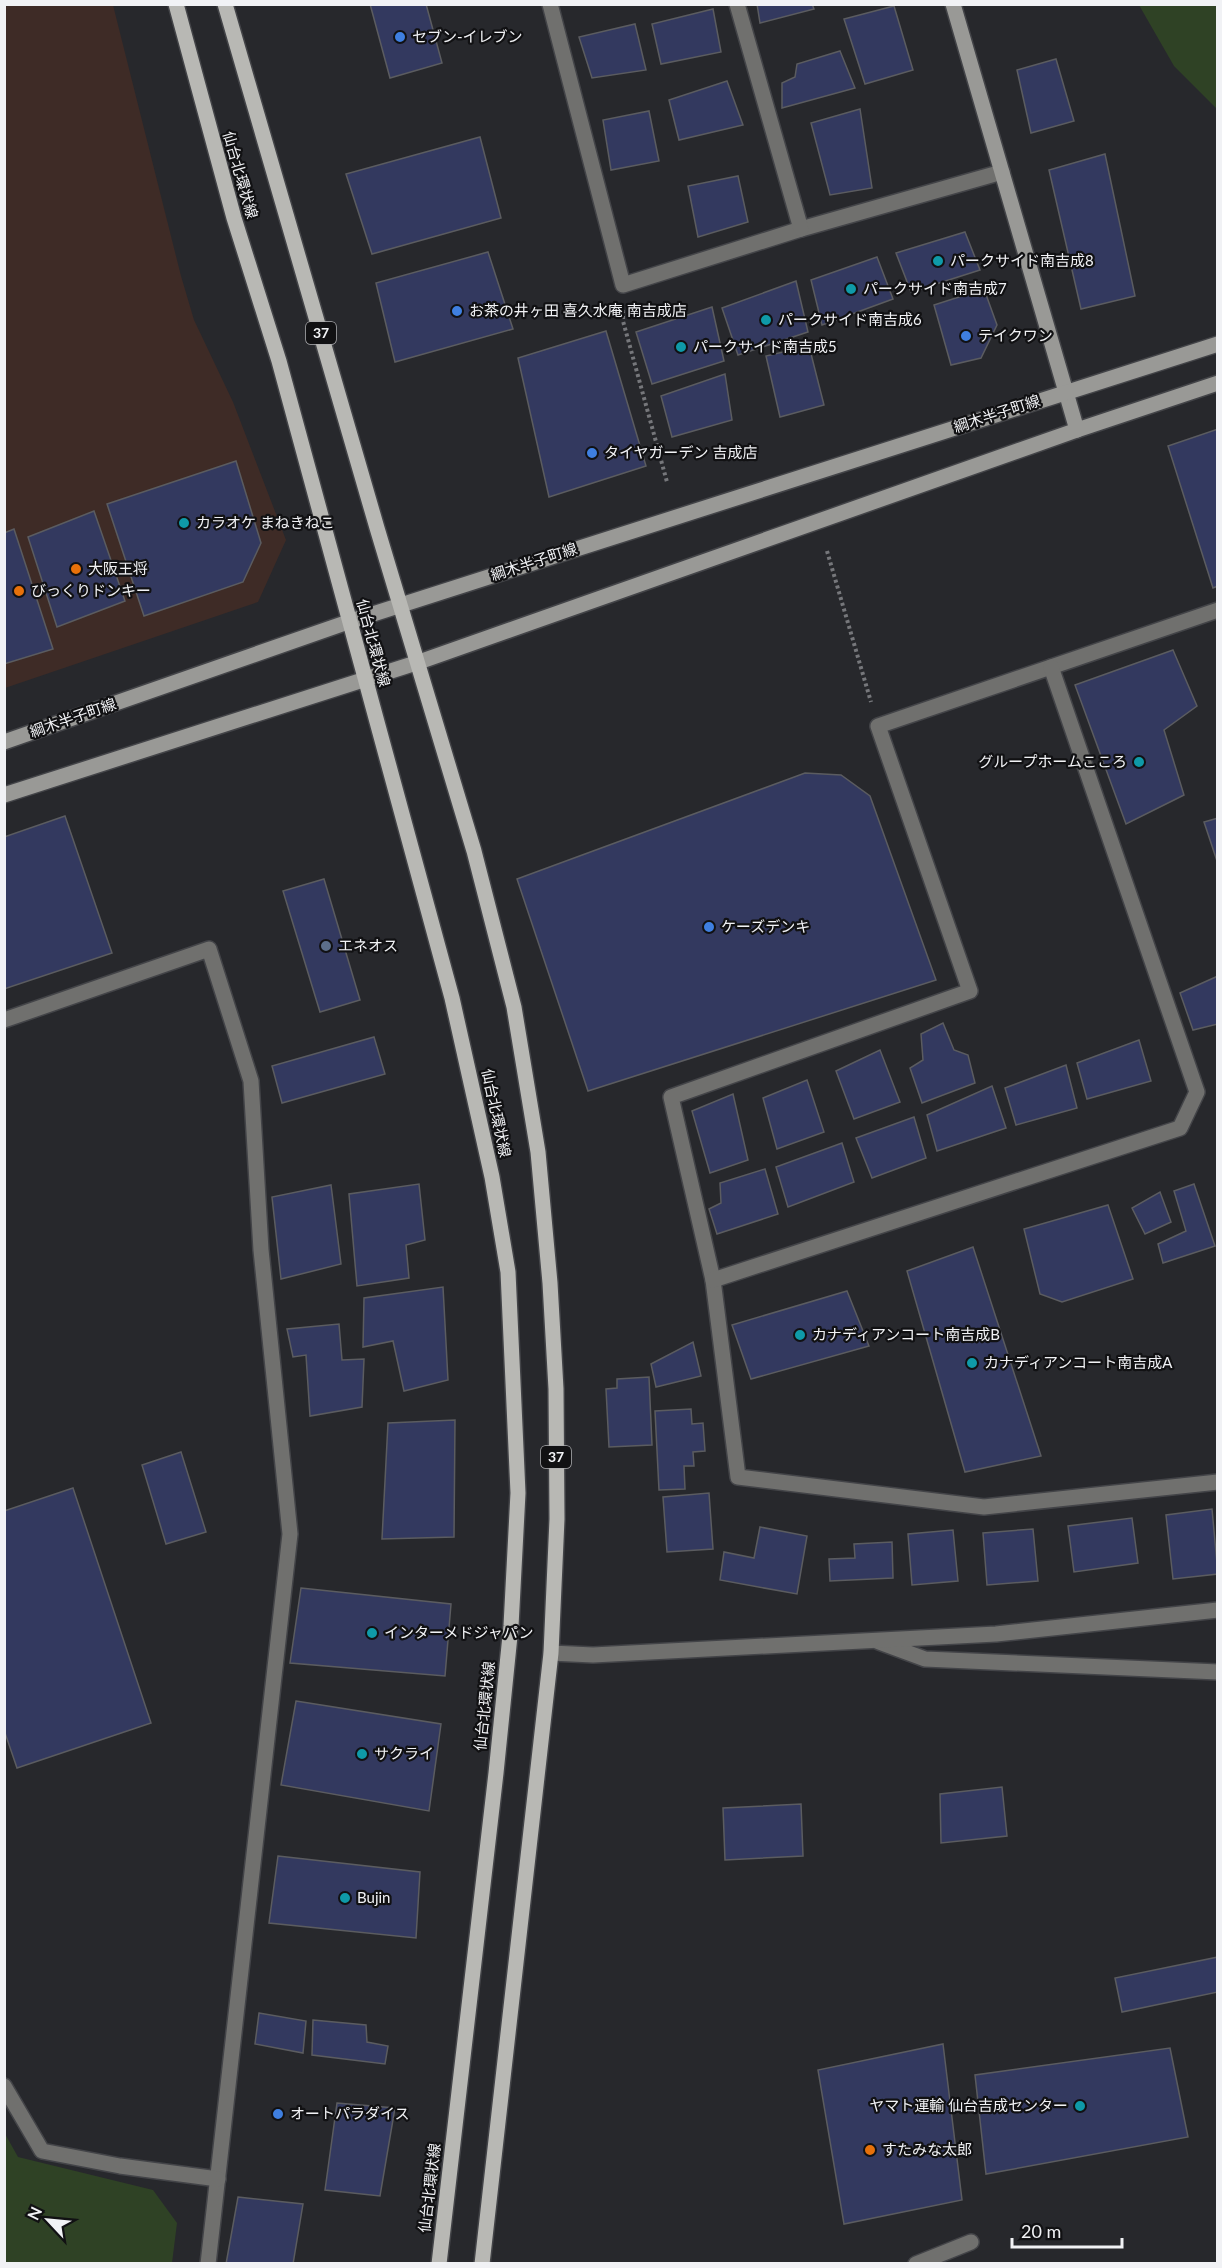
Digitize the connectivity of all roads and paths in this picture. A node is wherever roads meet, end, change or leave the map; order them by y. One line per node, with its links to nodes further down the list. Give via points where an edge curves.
1 (176, 4): 17 (main road, 仙台北環状線, via 234,218 279,361)
2 (225, 4): 15 (main road, 37)
3 (550, 4): 8 (street)
4 (737, 4): 7 (street)
5 (953, 4): 6 (street)
6 (1002, 172): 7 (street); 11 (street)
7 (801, 228): 8 (street)
8 (623, 285): 13 (path, via 623,321)
9 (1218, 344): 11 (street, 綱木半子町線)
10 (1218, 383): 12 (street)
11 (1066, 392): 12 (street); 15 (street, 綱木半子町線)
12 (1077, 430): 18 (street)
13 (667, 482)
14 (827, 551): 21 (path)
15 (401, 605): 17 (street, 綱木半子町線); 18 (main road, 37)
16 (1218, 610): 19 (street)
17 (348, 622): 20 (main road, 仙台北環状線); 22 (street, 綱木半子町線)
18 (419, 662): 20 (street); 29 (main road, 37, via 514,1006 538,1152 556,1389 557,1519)
19 (1051, 667): 21 (street); 25 (street, via 1197,1092 1180,1128)
20 (364, 679): 23 (street); 35 (main road, 仙台北環状線, via 452,998 492,1177 508,1272 514,1386 518,1493 511,1626)
21 (878, 726): 25 (street, via 970,991 671,1097)
22 (4, 742)
23 (4, 795)
24 (4, 1020): 32 (street, via 209,949 251,1081 261,1250 290,1534)
25 (713, 1280): 26 (street, via 738,1477 984,1507)
26 (1218, 1482)
27 (1218, 1610): 28 (street, via 996,1634)
28 (873, 1640): 29 (street, via 603,1654); 30 (street, via 925,1659)
29 (551, 1653): 36 (main road, 37)
30 (1218, 1672)
31 (4, 2086): 32 (street, via 42,2151)
32 (218, 2179): 34 (street)
33 (971, 2242): 37 (street)
34 (208, 2264)
35 (439, 2264)
36 (482, 2264)
37 (916, 2264)

